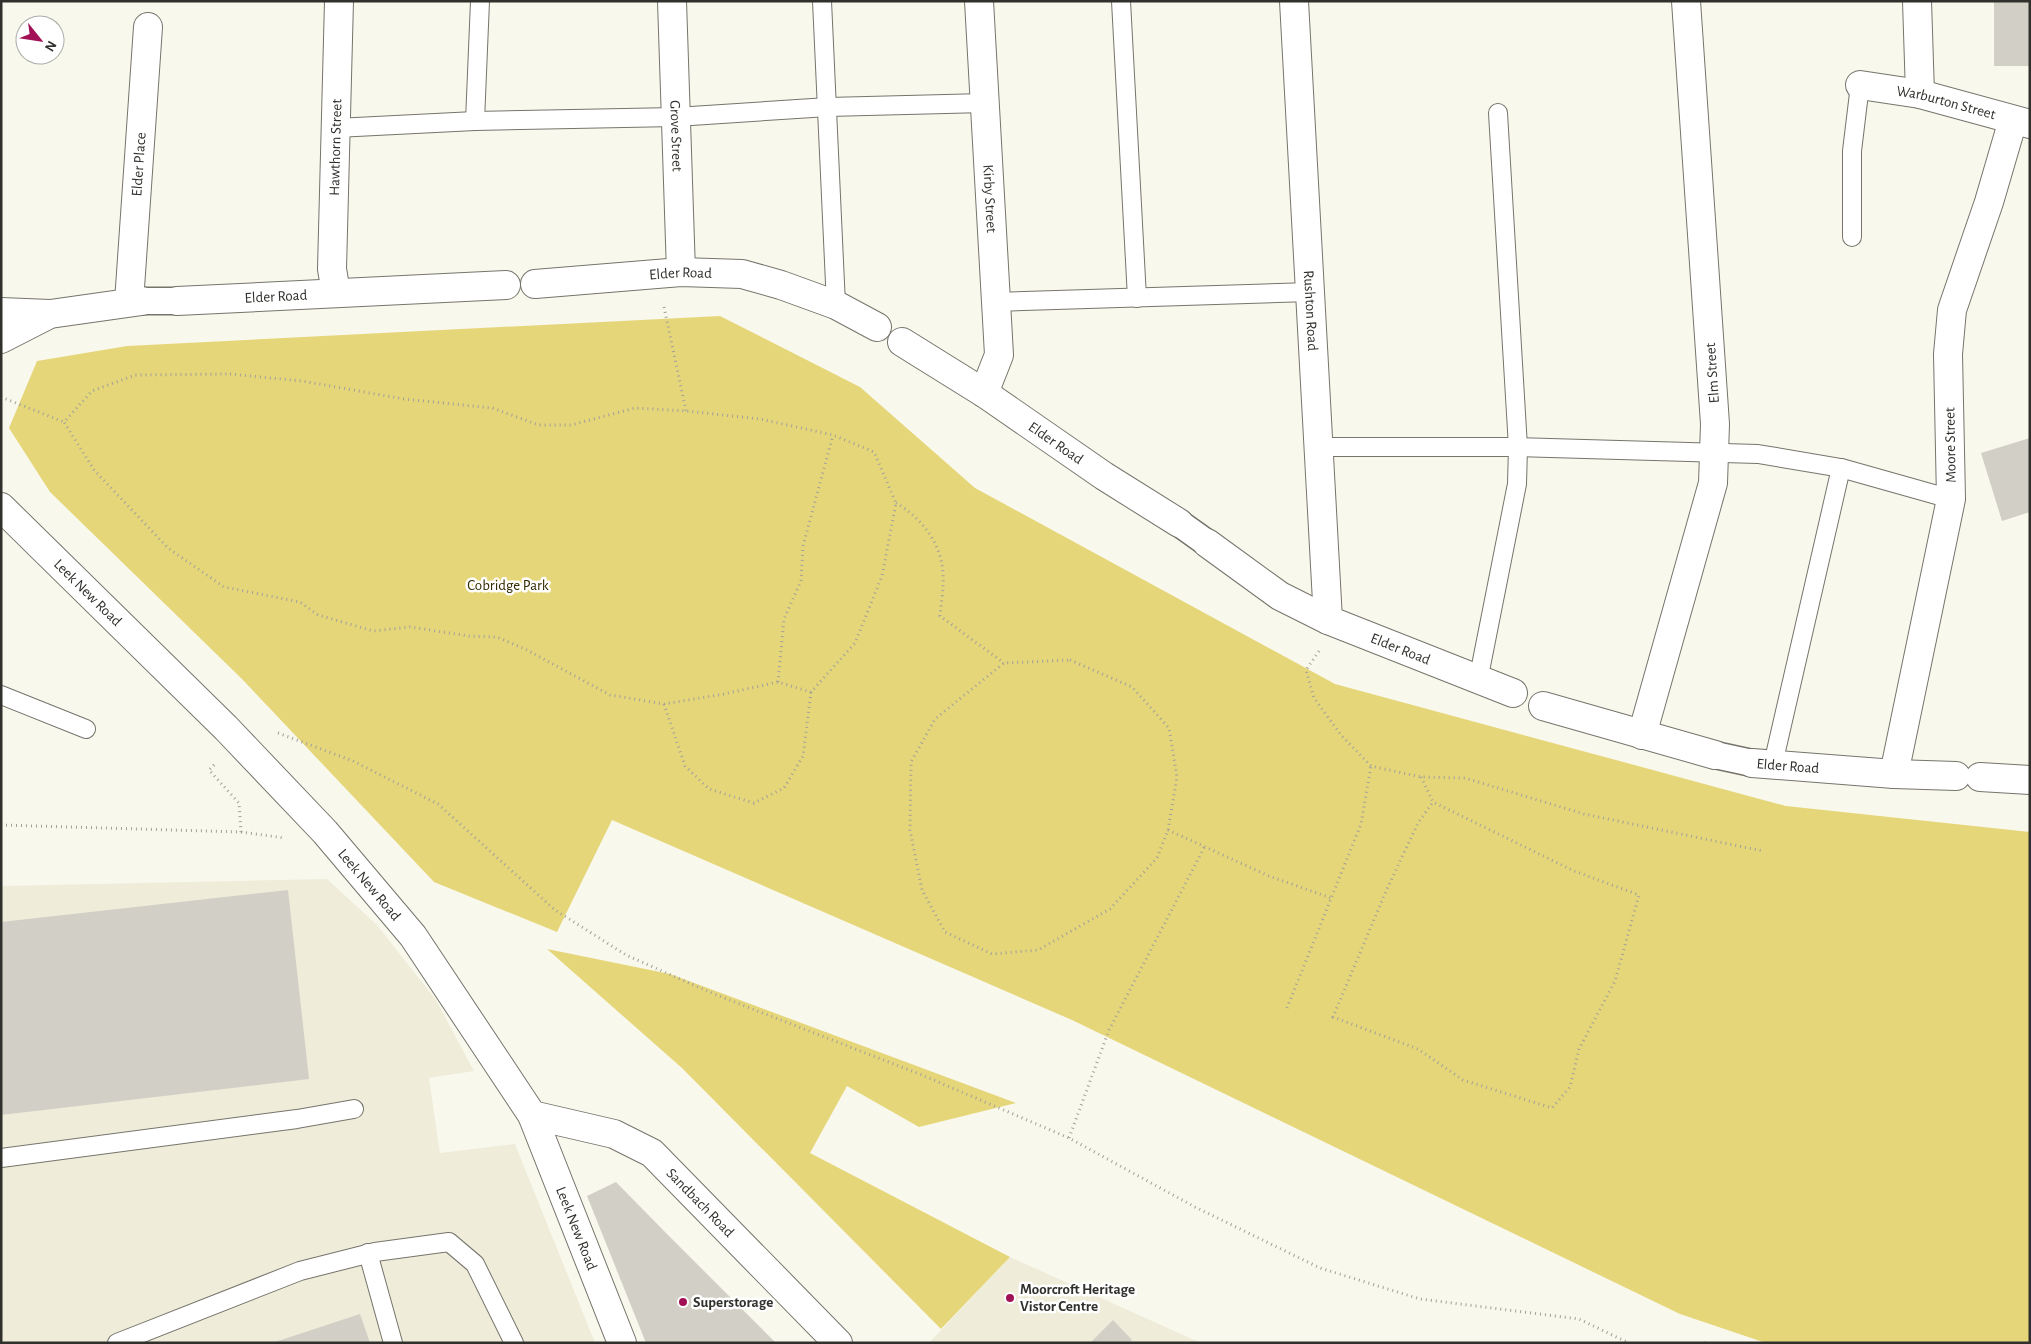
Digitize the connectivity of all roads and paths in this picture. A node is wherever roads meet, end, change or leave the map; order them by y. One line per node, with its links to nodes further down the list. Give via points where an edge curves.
1 (339, 1): 19 (main road, Hawthorn Street)
2 (480, 1): 17 (lane)
3 (672, 1): 16 (main road, Grove Street)
4 (822, 1): 14 (lane)
5 (979, 1): 13 (main road, Kirby Street)
6 (1121, 1): 26 (lane)
7 (1294, 1): 24 (main road, Rushton Road)
8 (1686, 1): 43 (main road, Elm Street)
9 (1917, 1): 12 (main road)
10 (148, 27): 28 (main road, Elder Place)
11 (1860, 85): 12 (main road, Warburton Street); 20 (lane, via 1852,151)
12 (1920, 94): 18 (main road, Warburton Street)
13 (985, 103): 14 (lane); 29 (main road, Kirby Street)
14 (828, 107): 16 (lane); 30 (lane)
15 (1498, 113): 42 (lane)
16 (676, 117): 17 (lane); 21 (main road, Grove Street)
17 (475, 121): 19 (lane)
18 (2022, 122): 45 (main road, Moore Street, via 1989,202 1952,310 1948,354)
19 (336, 128): 25 (main road, Hawthorn Street, via 332,269)
20 (1852, 237)
21 (669, 273): 23 (main road, Elder Road); 30 (main road, Elder Road, via 742,274); 38 (path)
22 (506, 284): 23 (street, Elder Road); 25 (main road, Elder Road)
23 (535, 284)
24 (1310, 292): 26 (lane); 41 (main road, Rushton Road)
25 (336, 293): 27 (main road, Elder Road)
26 (1137, 298): 29 (lane)
27 (177, 301): 28 (street, Elder Road)
28 (136, 302): 32 (main road, Elder Road)
29 (995, 302): 36 (main road, Kirby Street, via 998,355)
30 (836, 305): 33 (main road, Elder Road)
31 (1, 312): 32 (main road, Elder Road)
32 (50, 314): 34 (main road, Elder Road)
33 (877, 327): 35 (street, Elder Road)
34 (1, 339)
35 (902, 342): 36 (main road, Elder Road)
36 (984, 393): 48 (main road, Elder Road)
37 (1, 397): 39 (path)
38 (686, 411): 39 (path, via 635,408 571,425 539,425 492,408 404,399 302,380 230,374 135,375 92,391); 40 (path, via 760,419)
39 (64, 422): 57 (path, via 94,470 168,548 224,587 300,602 318,615 373,630 410,627 469,636 497,636 610,695)
40 (833, 434): 46 (path, via 874,452); 53 (path, via 803,546 801,581 784,619)
41 (1318, 447): 42 (lane); 50 (main road, Rushton Road)
42 (1518, 447): 43 (lane); 52 (lane, via 1517,484)
43 (1715, 452): 44 (lane, via 1758,454); 61 (main road, Elm Street, via 1713,483)
44 (1841, 468): 45 (lane); 63 (lane)
45 (1951, 499): 66 (main road, Moore Street)
46 (896, 503): 51 (path, via 910,511 935,540 943,573 940,616); 54 (path, via 882,576 855,643)
47 (5, 518): 77 (main road, Leek New Road, via 226,728 325,832 412,936)
48 (1179, 523): 49 (street, Elder Road)
49 (1207, 543): 50 (main road, Elder Road, via 1280,596)
50 (1334, 623): 52 (main road, Elder Road); 64 (path, via 1306,670 1314,698 1341,735)
51 (1004, 664): 71 (path, via 1070,660 1132,687 1169,728 1177,777); 71 (path, via 935,719 911,762 910,830 922,890 946,932 992,954 1038,950 1110,908 1157,858)
52 (1478, 681): 55 (main road, Elder Road)
53 (778, 682): 54 (path); 57 (path)
54 (811, 692): 57 (path, via 803,756 784,788 754,803 710,789 685,766)
55 (1513, 694): 58 (street, Elder Road)
56 (1, 695): 59 (lane)
57 (664, 704)
58 (1543, 706): 61 (main road, Elder Road)
59 (86, 729)
60 (273, 732): 78 (path, via 353,761 438,804 555,910 626,955)
61 (1642, 735): 62 (main road, Elder Road)
62 (1715, 755): 63 (street, Elder Road)
63 (1762, 764): 66 (main road, Elder Road)
64 (1371, 766): 67 (path); 74 (path, via 1361,824)
65 (209, 770): 70 (path, via 239,803 241,832)
66 (1894, 774): 68 (main road, Elder Road)
67 (1421, 778): 69 (path); 73 (path, via 1465,778 1584,814)
68 (2030, 780)
69 (1433, 802): 69 (path, via 1418,823 1386,891 1333,1018 1418,1049 1463,1080 1552,1108 1570,1087 1580,1049 1615,981 1639,895 1574,871)
70 (1, 825)
71 (1168, 830): 72 (path)
72 (1205, 846): 74 (path, via 1269,876); 78 (path, via 1109,1030)
73 (1763, 851)
74 (1331, 898): 75 (path)
75 (1287, 1008)
76 (354, 1109): 79 (lane)
77 (532, 1116): 84 (main road, Leek New Road); 85 (main road, Sandbach Road, via 614,1134 652,1153)
78 (1068, 1138): 86 (path, via 1195,1207 1320,1268 1420,1299 1579,1319)
79 (1, 1158)
80 (368, 1253): 81 (lane, via 300,1271); 82 (lane); 83 (lane, via 449,1242 475,1264)
81 (116, 1343)
82 (393, 1343)
83 (514, 1343)
84 (622, 1343)
85 (838, 1343)
86 (1628, 1343)
87 (1704, 1343): 88 (path)
88 (1709, 1343)

